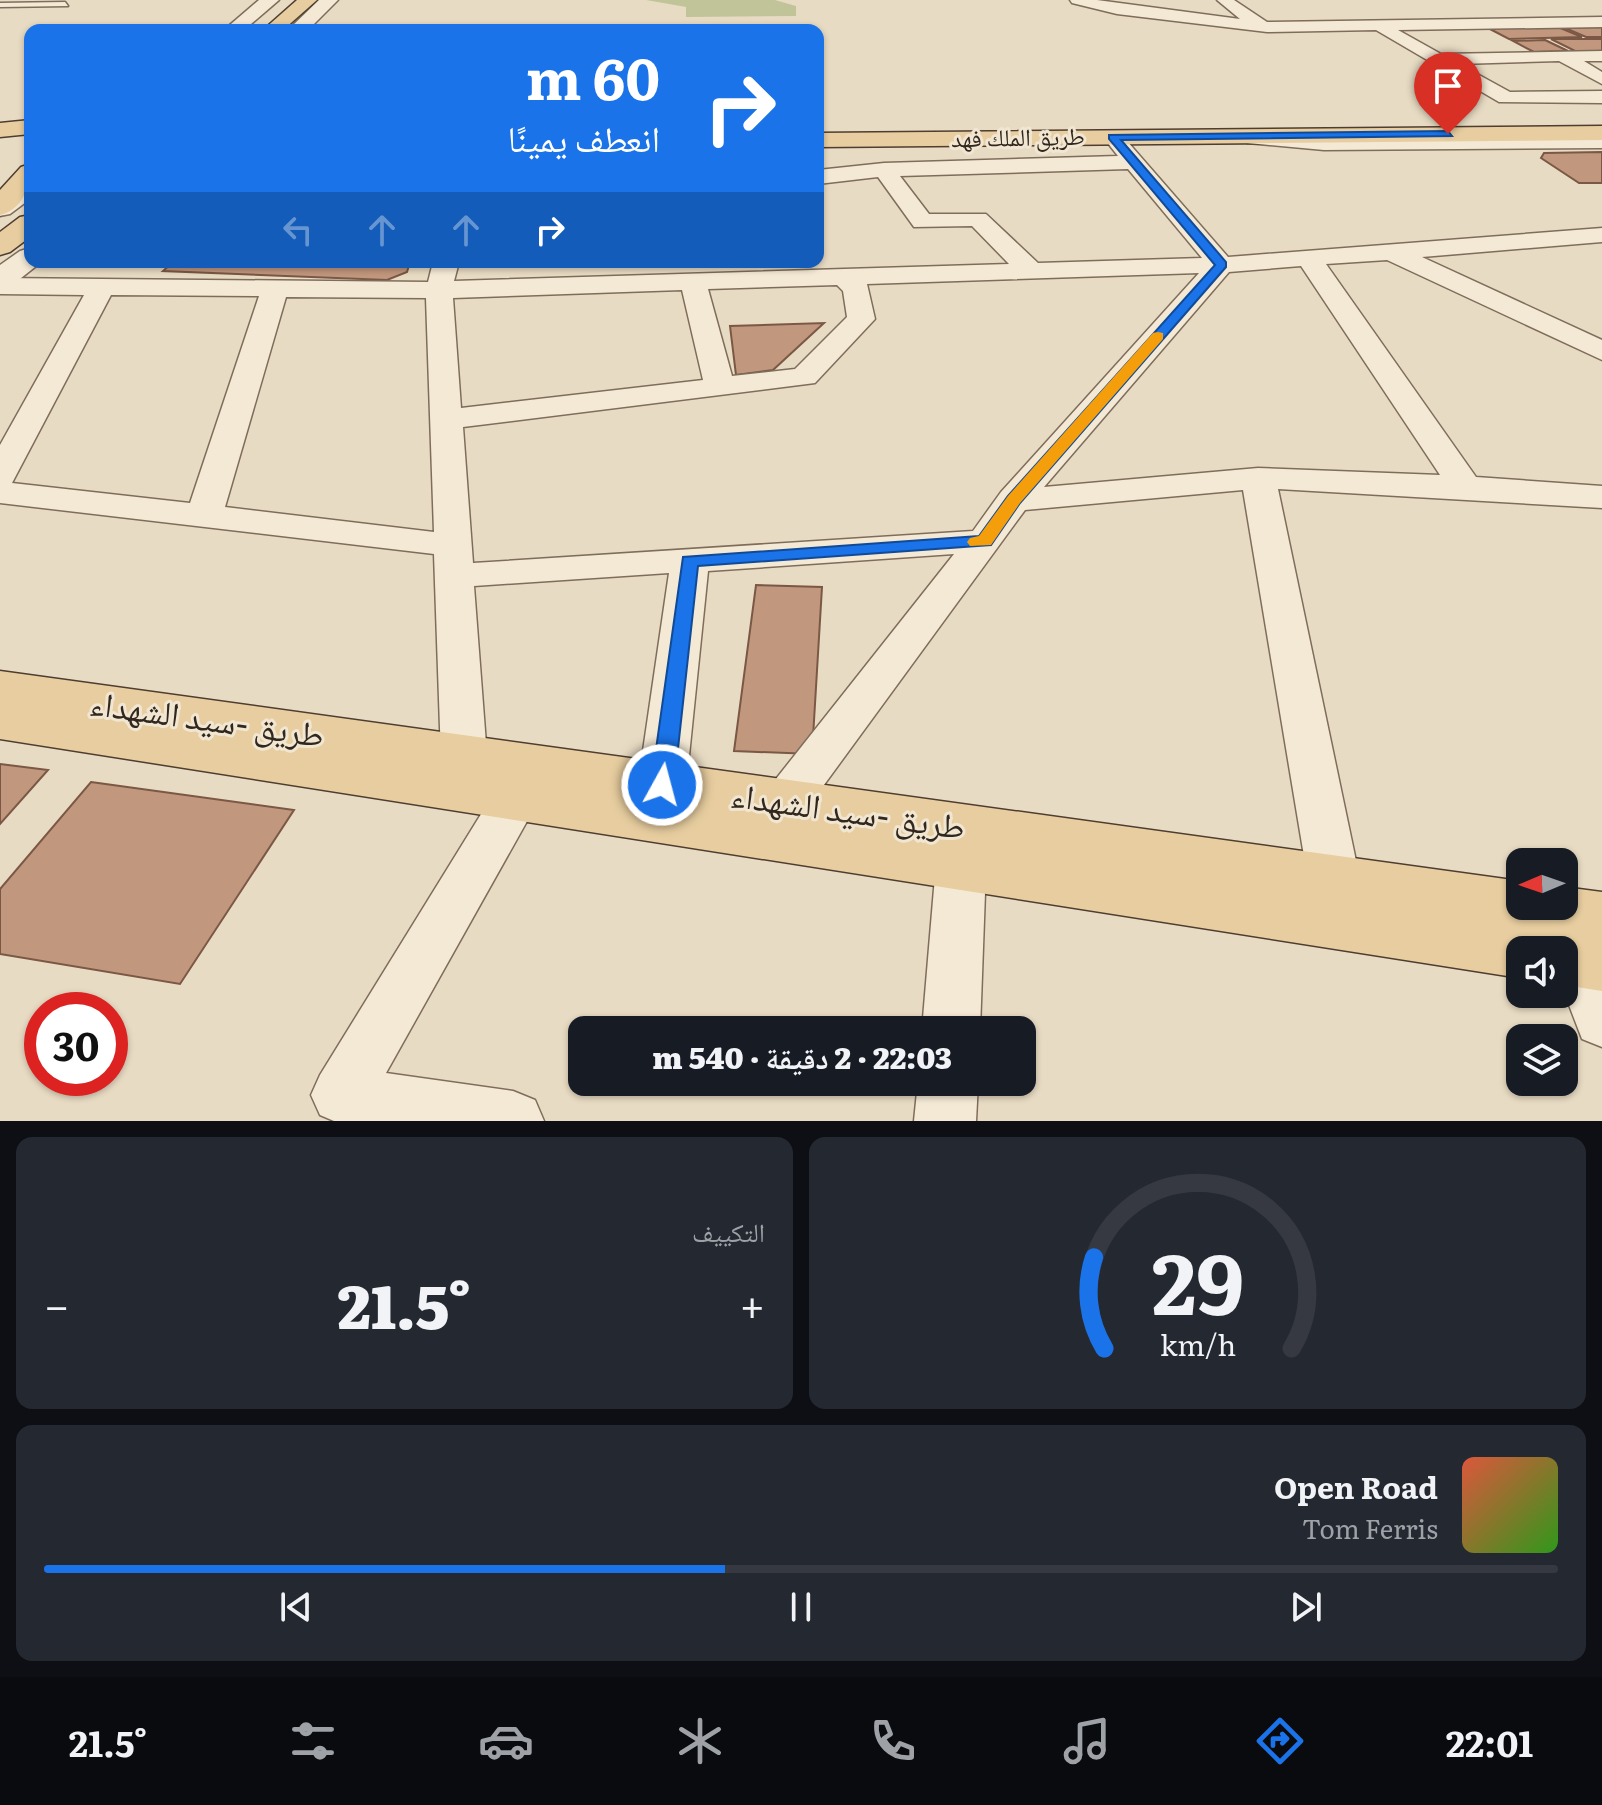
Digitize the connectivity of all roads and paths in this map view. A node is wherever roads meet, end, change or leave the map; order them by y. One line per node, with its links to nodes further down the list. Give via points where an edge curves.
1 (308, 0): 13 (main road)
2 (329, 0): 14 (street)
3 (1077, 0): 16 (street)
4 (1224, 0): 16 (street)
5 (279, 2): 11 (street); 12 (main road)
6 (65, 4): 7 (lane)
7 (0, 5)
8 (1346, 6): 17 (street)
9 (1454, 6): 15 (street)
10 (1602, 22): 15 (street)
11 (243, 24)
12 (258, 24)
13 (279, 24)
14 (303, 24)
15 (1492, 24): 17 (street)
16 (1259, 26): 17 (street)
17 (1380, 26): 20 (street)
18 (1562, 56): 19 (street); 20 (street); 21 (street)
19 (1602, 56)
20 (1437, 59): 22 (street, via 1506,98)
21 (1602, 79)
22 (1602, 97)
23 (1602, 119): 24 (main road, طريق الملك فهد)
24 (824, 125)
25 (24, 130): 26 (main road)
26 (0, 131)
27 (1602, 133): 28 (main road, طريق الملك فهد)
28 (1233, 136): 29 (main road, طريق الملك فهد); 31 (street, via 1324,143)
29 (1113, 137): 30 (main road, طريق الملك فهد); 33 (street)
30 (824, 140)
31 (1602, 141)
32 (21, 158): 37 (main road)
33 (1134, 162): 34 (street); 44 (street)
34 (884, 170): 35 (street); 46 (street, via 922,222 978,219)
35 (824, 176)
36 (24, 195): 37 (street)
37 (7, 211)
38 (24, 228): 40 (main road)
39 (1602, 235): 41 (street)
40 (0, 246)
41 (1389, 252): 42 (street); 53 (street)
42 (1309, 259): 44 (street); 58 (street)
43 (24, 262): 50 (street)
44 (1221, 265): 46 (street); 61 (street)
45 (789, 270): 48 (street); 49 (street)
46 (1031, 271): 48 (street)
47 (442, 276): 49 (street); 52 (street); 55 (street)
48 (843, 277): 54 (street, via 856,288 861,319 804,377)
49 (693, 282): 54 (street)
50 (0, 283): 51 (street)
51 (102, 286): 52 (street); 56 (street)
52 (275, 289): 62 (street)
53 (1602, 351)
54 (720, 387): 55 (street)
55 (446, 419): 64 (street)
56 (0, 476)
57 (1258, 478): 58 (street); 61 (street); 73 (street)
58 (1465, 487): 60 (street)
59 (0, 492): 62 (street)
60 (1602, 497)
61 (1014, 500): 63 (street)
62 (204, 516): 64 (street)
63 (984, 541): 65 (street); 71 (street)
64 (453, 561): 65 (street); 68 (street)
65 (690, 561): 69 (street)
66 (0, 688): 68 (main road, طريق -سيد الشهداء)
67 (0, 721): 70 (main road, طريق -سيد الشهداء)
68 (464, 757): 69 (main road, طريق -سيد الشهداء)
69 (662, 785): 71 (main road, طريق -سيد الشهداء)
70 (516, 798): 72 (main road, طريق -سيد الشهداء); 79 (street, via 341,1095)
71 (785, 802): 73 (main road, طريق -سيد الشهداء)
72 (961, 865): 74 (main road, طريق -سيد الشهداء); 76 (street)
73 (1334, 880): 75 (main road, طريق -سيد الشهداء)
74 (1506, 949)
75 (1587, 950): 77 (street)
76 (952, 1016)
77 (1602, 1021)
78 (947, 1096): 81 (street)
79 (358, 1110): 80 (street)
80 (513, 1121)
81 (945, 1121)

